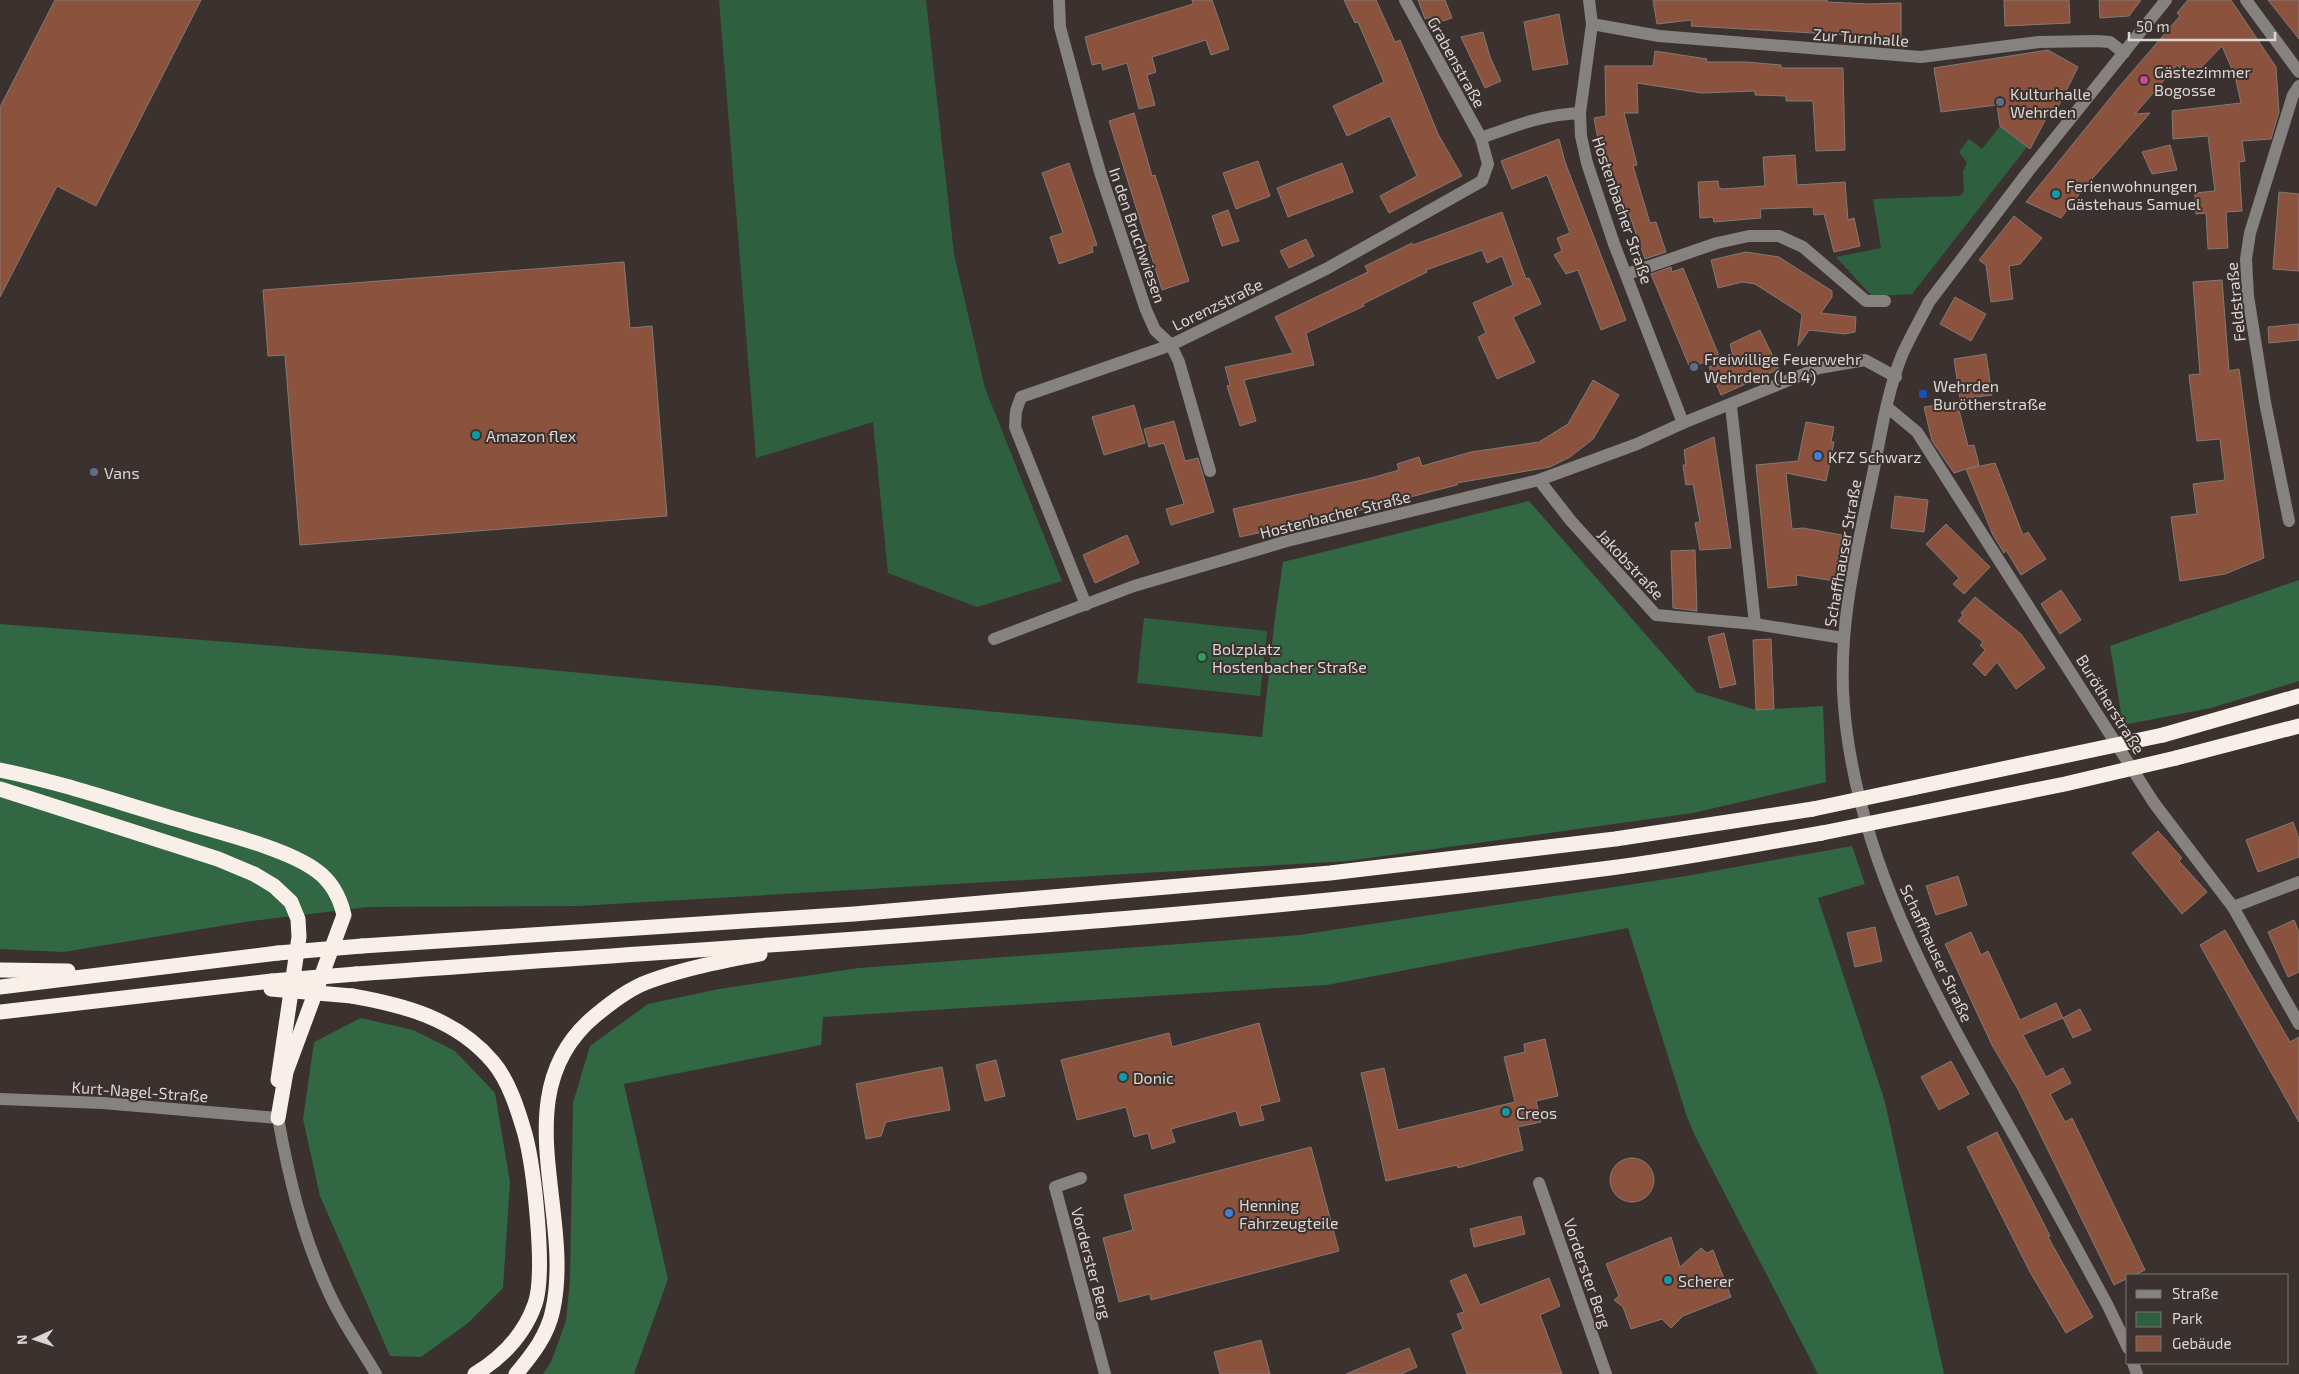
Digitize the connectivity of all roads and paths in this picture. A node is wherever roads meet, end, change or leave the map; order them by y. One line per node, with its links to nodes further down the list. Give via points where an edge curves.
1 (1059, 0): 14 (street, In den Bruchwiesen, via 1060,27 1103,181 1154,330)
2 (1405, 0): 11 (street, Grabenstraße)
3 (1589, 0): 6 (street, Hostenbacher Straße)
4 (2166, 0): 7 (street, Schaffhauser Straße)
5 (2246, 0): 8 (street)
6 (1592, 24): 7 (street, Zur Turnhalle, via 1659,36 1921,57 2039,42 2096,40 2110,42); 10 (street, Hostenbacher Straße)
7 (2124, 53): 15 (street, Schaffhauser Straße, via 1929,302 1902,356)
8 (2299, 72)
9 (2299, 86): 21 (street, Feldstraße, via 2293,95 2250,233 2246,259 2257,354)
10 (1580, 113): 11 (street, via 1529,120); 12 (street, Hostenbacher Straße, via 1587,163)
11 (1480, 138): 14 (street, Lorenzstraße, via 1488,164 1482,181 1326,269)
12 (1627, 274): 13 (street, via 1717,243 1749,236 1779,236 1808,251 1866,301); 18 (street, Hostenbacher Straße)
13 (1885, 301)
14 (1171, 345): 19 (street, In den Bruchwiesen, via 1179,362); 22 (street, Lorenzstraße, via 1021,397 1016,411 1015,427 1020,442)
15 (1896, 377): 16 (street, Hostenbacher Straße, via 1865,360 1820,368); 17 (street, Schaffhauser Straße)
16 (1731, 406): 18 (street, Hostenbacher Straße); 23 (street)
17 (1887, 407): 24 (street, Schaffhauser Straße, via 1854,557); 31 (street, Burötherstraße, via 1917,432 2154,803)
18 (1683, 423): 20 (street, Hostenbacher Straße, via 1637,444)
19 (1210, 471)
20 (1538, 480): 22 (street, Hostenbacher Straße, via 1287,541 1134,586); 23 (street, Jakobstraße, via 1571,522 1656,615)
21 (2288, 521)
22 (1086, 606): 25 (street, Hostenbacher Straße)
23 (1755, 624): 24 (street, Jakobstraße)
24 (1843, 638): 43 (street, Schaffhauser Straße, via 1844,705 1851,764 1881,868 1921,965 1958,1037)
25 (994, 639)
26 (2299, 696): 34 (highway, bridge, via 2163,735 1813,809 1596,841 1330,873 854,914 362,946)
27 (2299, 726): 32 (highway, bridge, via 2065,784 1822,833 1615,867 1330,900)
28 (0, 770): 40 (highway, via 282,853 317,871 331,884 344,916 286,1072)
29 (0, 789): 40 (highway, via 218,858 274,886 291,902 298,919 299,937 278,1073)
30 (2299, 882): 31 (street)
31 (2233, 907): 38 (street, Burötherstraße)
32 (826, 941): 35 (highway, bridge, via 356,974); 46 (highway, via 685,970 648,982 615,1000 594,1017 564,1051 549,1089 545,1131 557,1266 553,1310 538,1346)
33 (0, 970): 34 (highway)
34 (145, 970): 36 (highway)
35 (271, 985): 37 (highway, via 209,987); 45 (highway, bridge, via 393,1003 433,1016 464,1035 493,1062 512,1094 525,1136 534,1197 540,1268 536,1302 520,1335 496,1361)
36 (0, 987)
37 (0, 1012)
38 (2299, 1024)
39 (0, 1099): 40 (street, Kurt-Nagel-Straße, via 103,1103)
40 (278, 1118): 44 (street, via 289,1180 305,1232 330,1295)
41 (1081, 1178): 47 (street, Vorderster Berg, via 1054,1187)
42 (1539, 1183): 48 (street, Vorderster Berg)
43 (2126, 1344)
44 (376, 1374)
45 (475, 1374)
46 (516, 1374)
47 (1105, 1374)
48 (1606, 1374)

